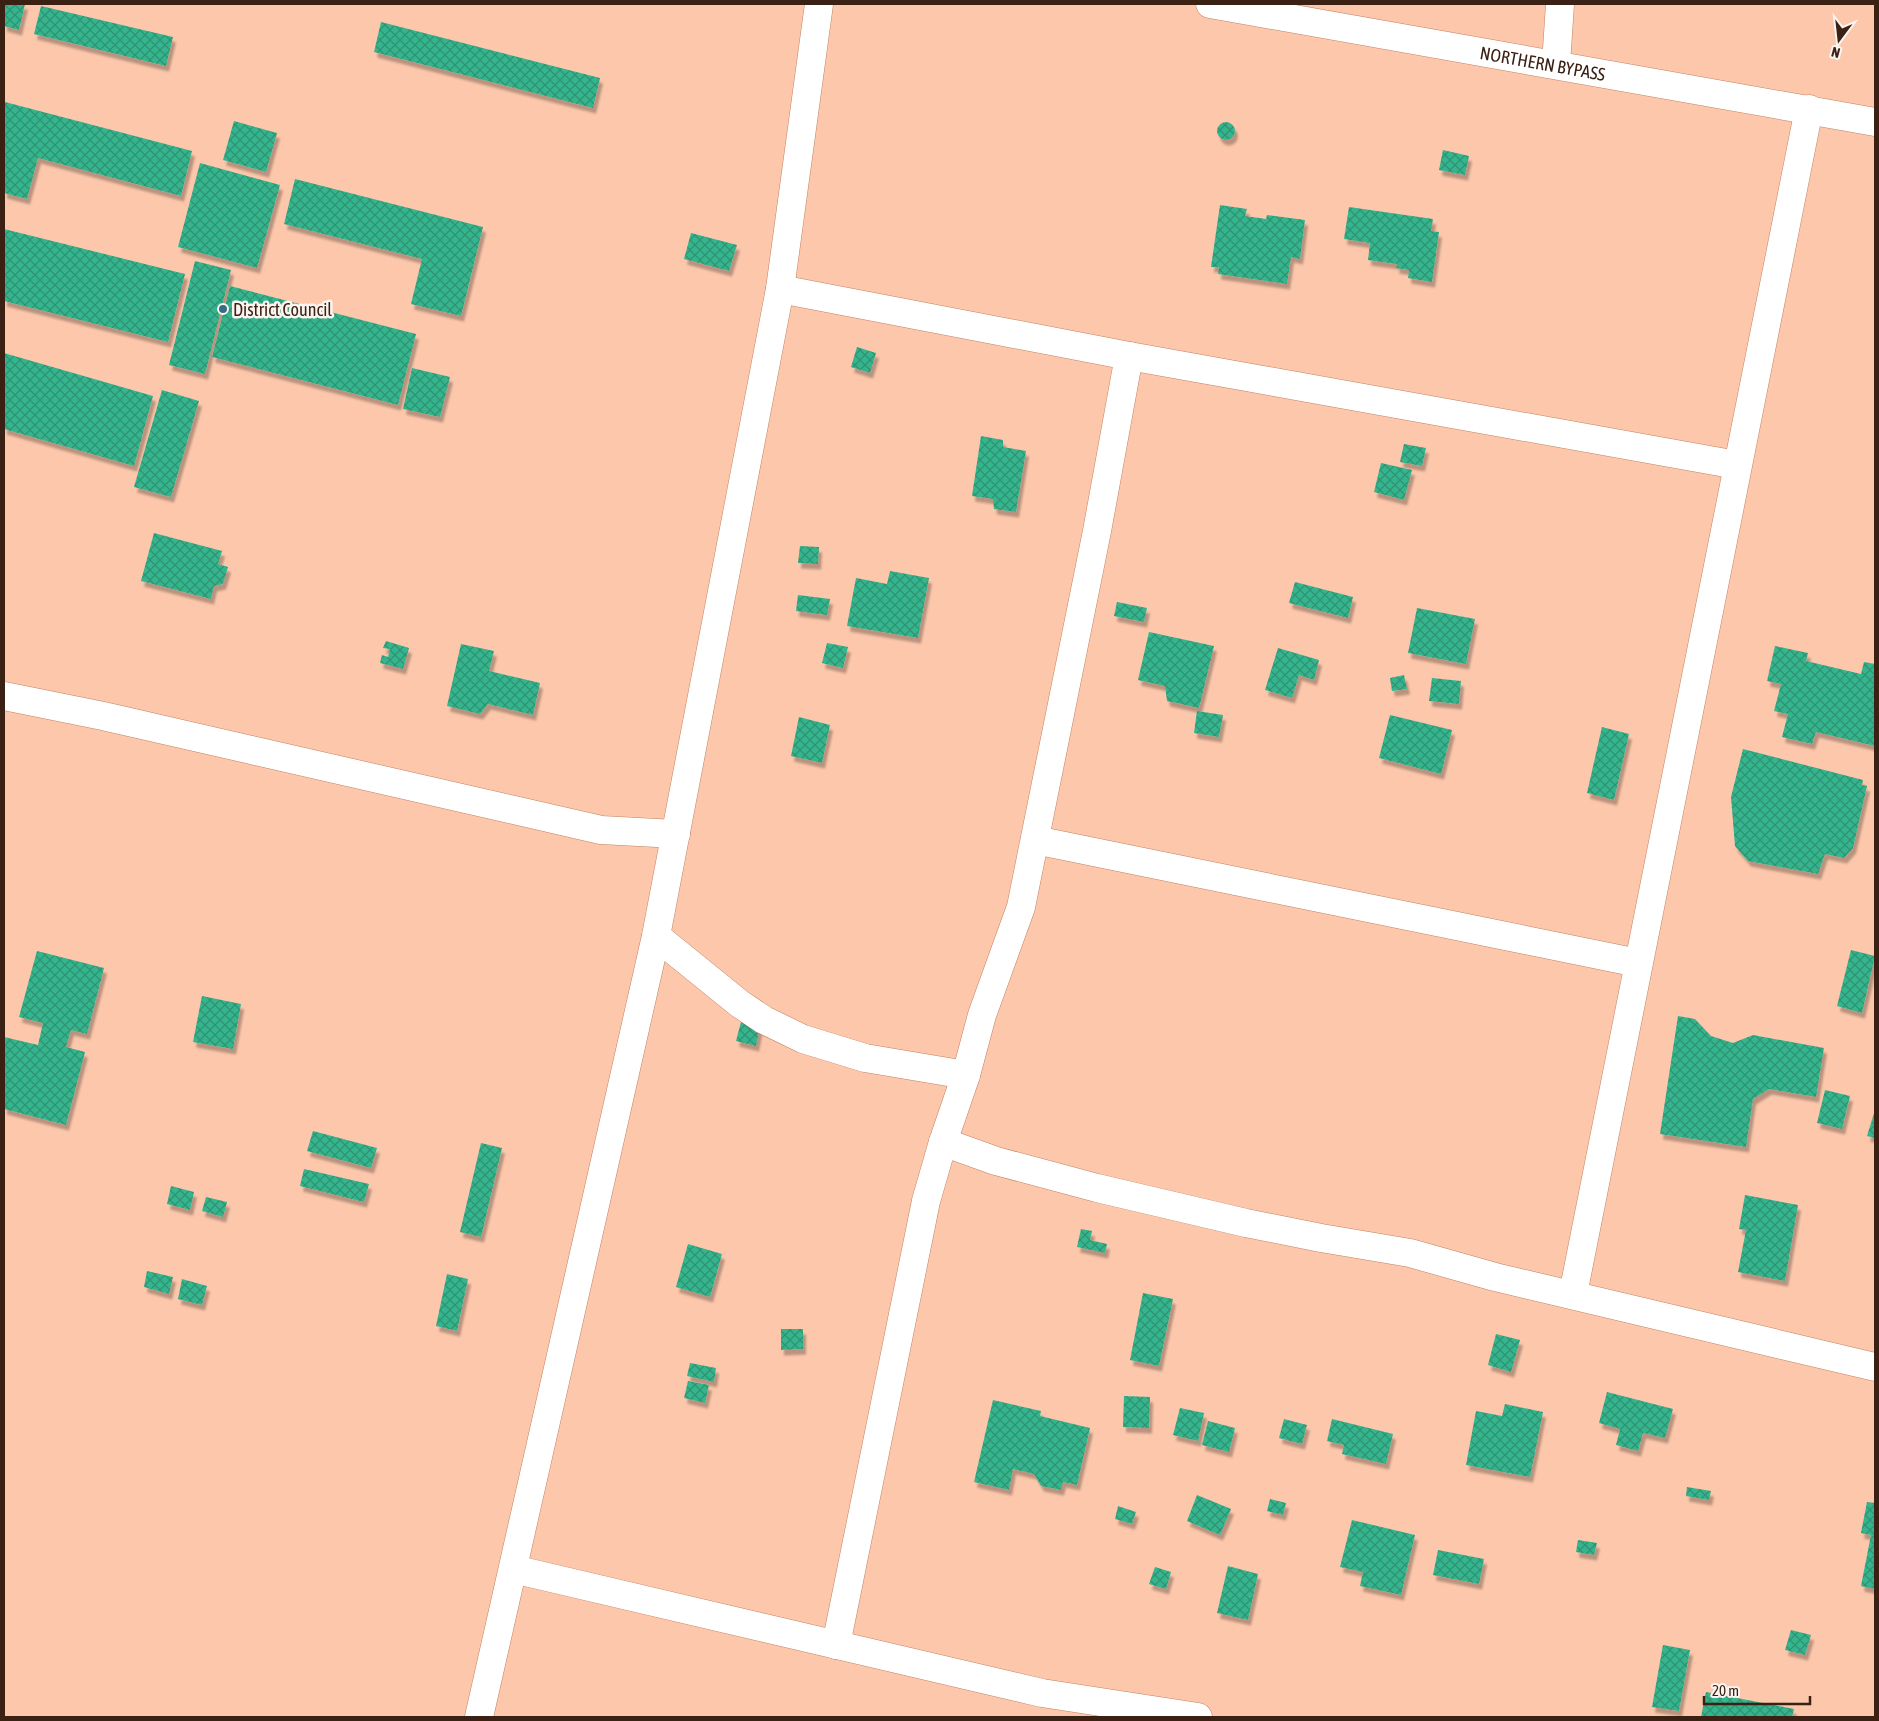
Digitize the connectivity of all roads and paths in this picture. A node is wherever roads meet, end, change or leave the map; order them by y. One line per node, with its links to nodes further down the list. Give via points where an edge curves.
1 (819, 4): 7 (street)
2 (1210, 4): 4 (street, NORTHERN BYPASS)
3 (1560, 4): 4 (street)
4 (1556, 64): 5 (street, NORTHERN BYPASS)
5 (1809, 109): 6 (street, NORTHERN BYPASS); 9 (street)
6 (1875, 122)
7 (780, 289): 8 (street); 11 (street)
8 (1129, 356): 9 (street); 12 (street)
9 (1737, 465): 14 (street)
10 (4, 696): 11 (street, via 601,830)
11 (676, 834): 13 (street)
12 (1035, 840): 14 (street); 15 (street, via 1021,907 982,1015)
13 (656, 936): 15 (street, via 740,1004 803,1039 865,1058); 19 (street)
14 (1638, 963): 17 (street)
15 (966, 1075): 16 (street)
16 (943, 1142): 17 (street, via 996,1161 1106,1190 1246,1223 1410,1253); 20 (street, via 926,1201)
17 (1573, 1294): 18 (street)
18 (1875, 1367)
19 (513, 1569): 20 (street); 21 (street)
20 (836, 1646): 22 (street, via 1042,1693)
21 (479, 1717)
22 (1198, 1717)

